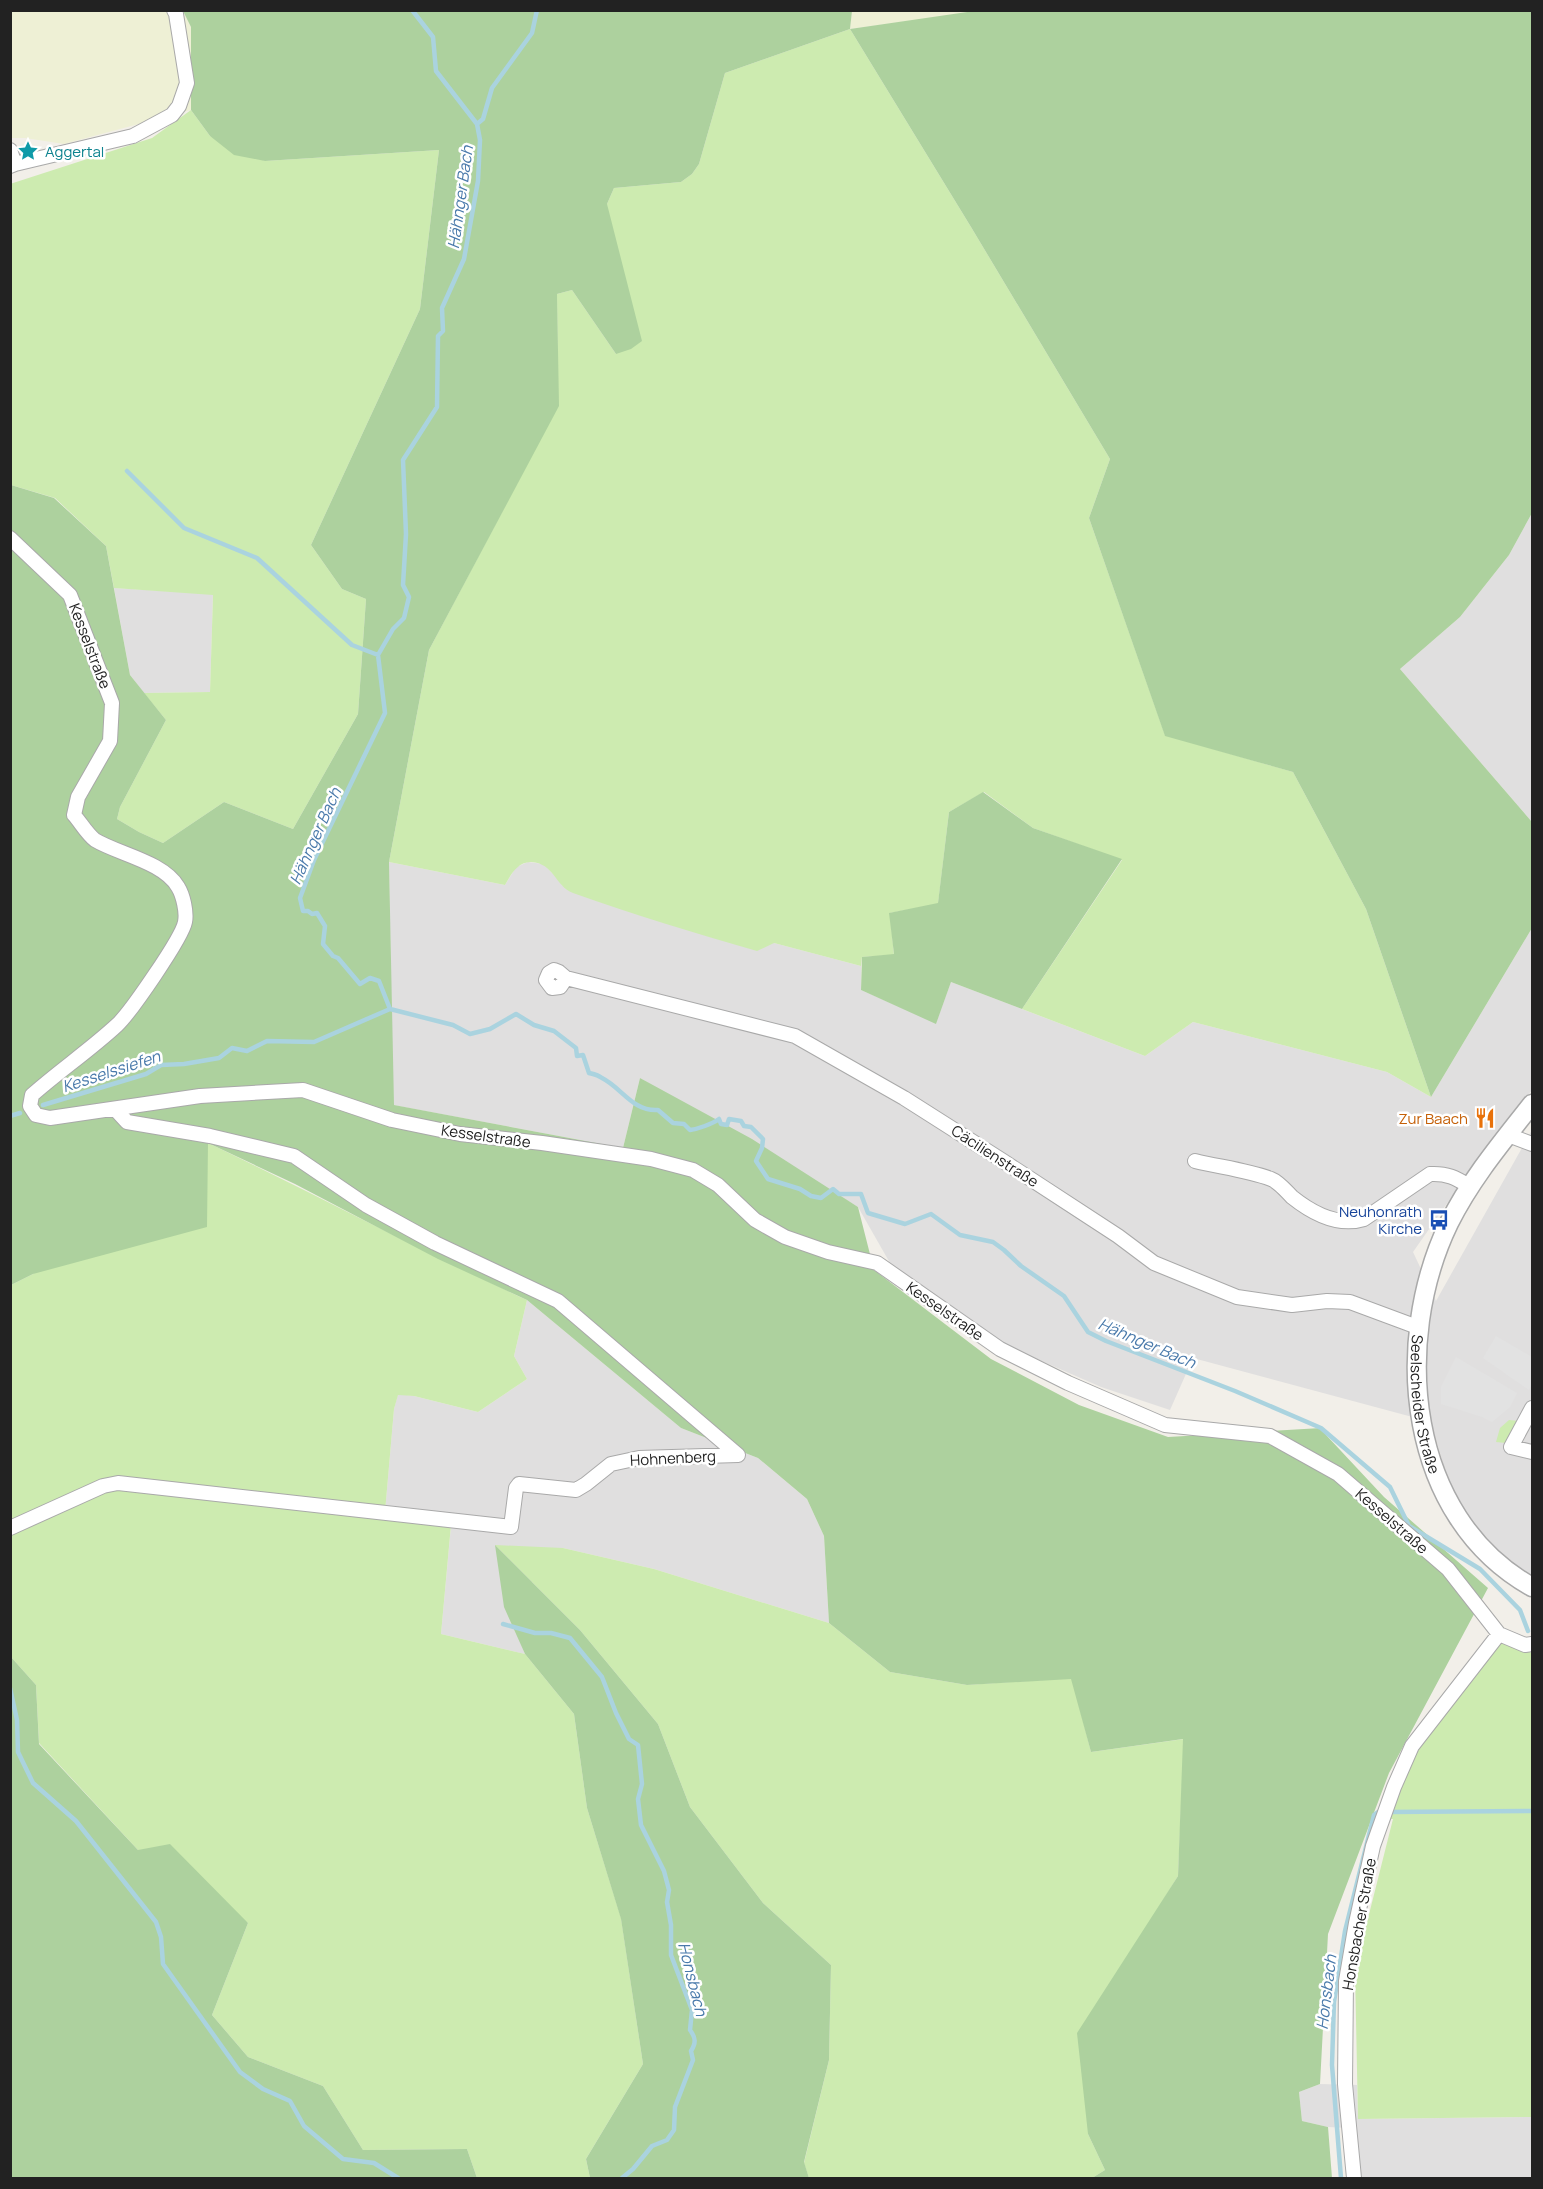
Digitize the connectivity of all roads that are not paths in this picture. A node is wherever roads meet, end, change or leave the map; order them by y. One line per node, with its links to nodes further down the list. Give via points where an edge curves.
1 (174, 10): 3 (street, via 187,83 172,115 133,136)
2 (10, 150): 3 (street)
3 (13, 165)
4 (10, 538): 7 (street, Kesselstraße, via 70,595 111,703 110,741 78,797 74,815 92,838 169,878 178,886 184,905 185,923 119,1024 37,1090 30,1101 36,1115 50,1118)
5 (566, 978): 12 (street, Cäcilienstraße, via 795,1036 904,1098 1154,1263 1237,1297 1292,1305 1350,1302)
6 (1533, 1104): 8 (street, Seelscheider Straße)
7 (115, 1108): 15 (street, Hohnenberg, via 127,1122 294,1156 366,1205 435,1243 558,1301 738,1455 620,1462 611,1464 576,1490 519,1484 511,1527 118,1483); 17 (street, Kesselstraße, via 200,1096 303,1090 392,1120 460,1134 651,1159 693,1170 718,1185 755,1220 785,1237 878,1263 1000,1350 1068,1383 1165,1425 1270,1436 1338,1474 1448,1569)
8 (1508, 1135): 9 (street); 11 (street, Seelscheider Straße)
9 (1533, 1144)
10 (1195, 1161): 11 (street, via 1273,1180 1310,1209 1340,1221 1364,1219 1430,1174 1442,1173)
11 (1469, 1186): 12 (street, Seelscheider Straße, via 1449,1224 1430,1275)
12 (1420, 1328): 16 (street, Seelscheider Straße, via 1417,1392 1433,1469 1459,1518 1480,1547)
13 (1533, 1408): 14 (street, via 1511,1447)
14 (1533, 1452)
15 (10, 1528)
16 (1533, 1587)
17 (1499, 1634): 18 (street, via 1525,1645); 19 (street, Honsbacher Straße, via 1412,1746 1373,1846 1346,1981 1345,2084)
18 (1533, 1644)
19 (1354, 2178)

